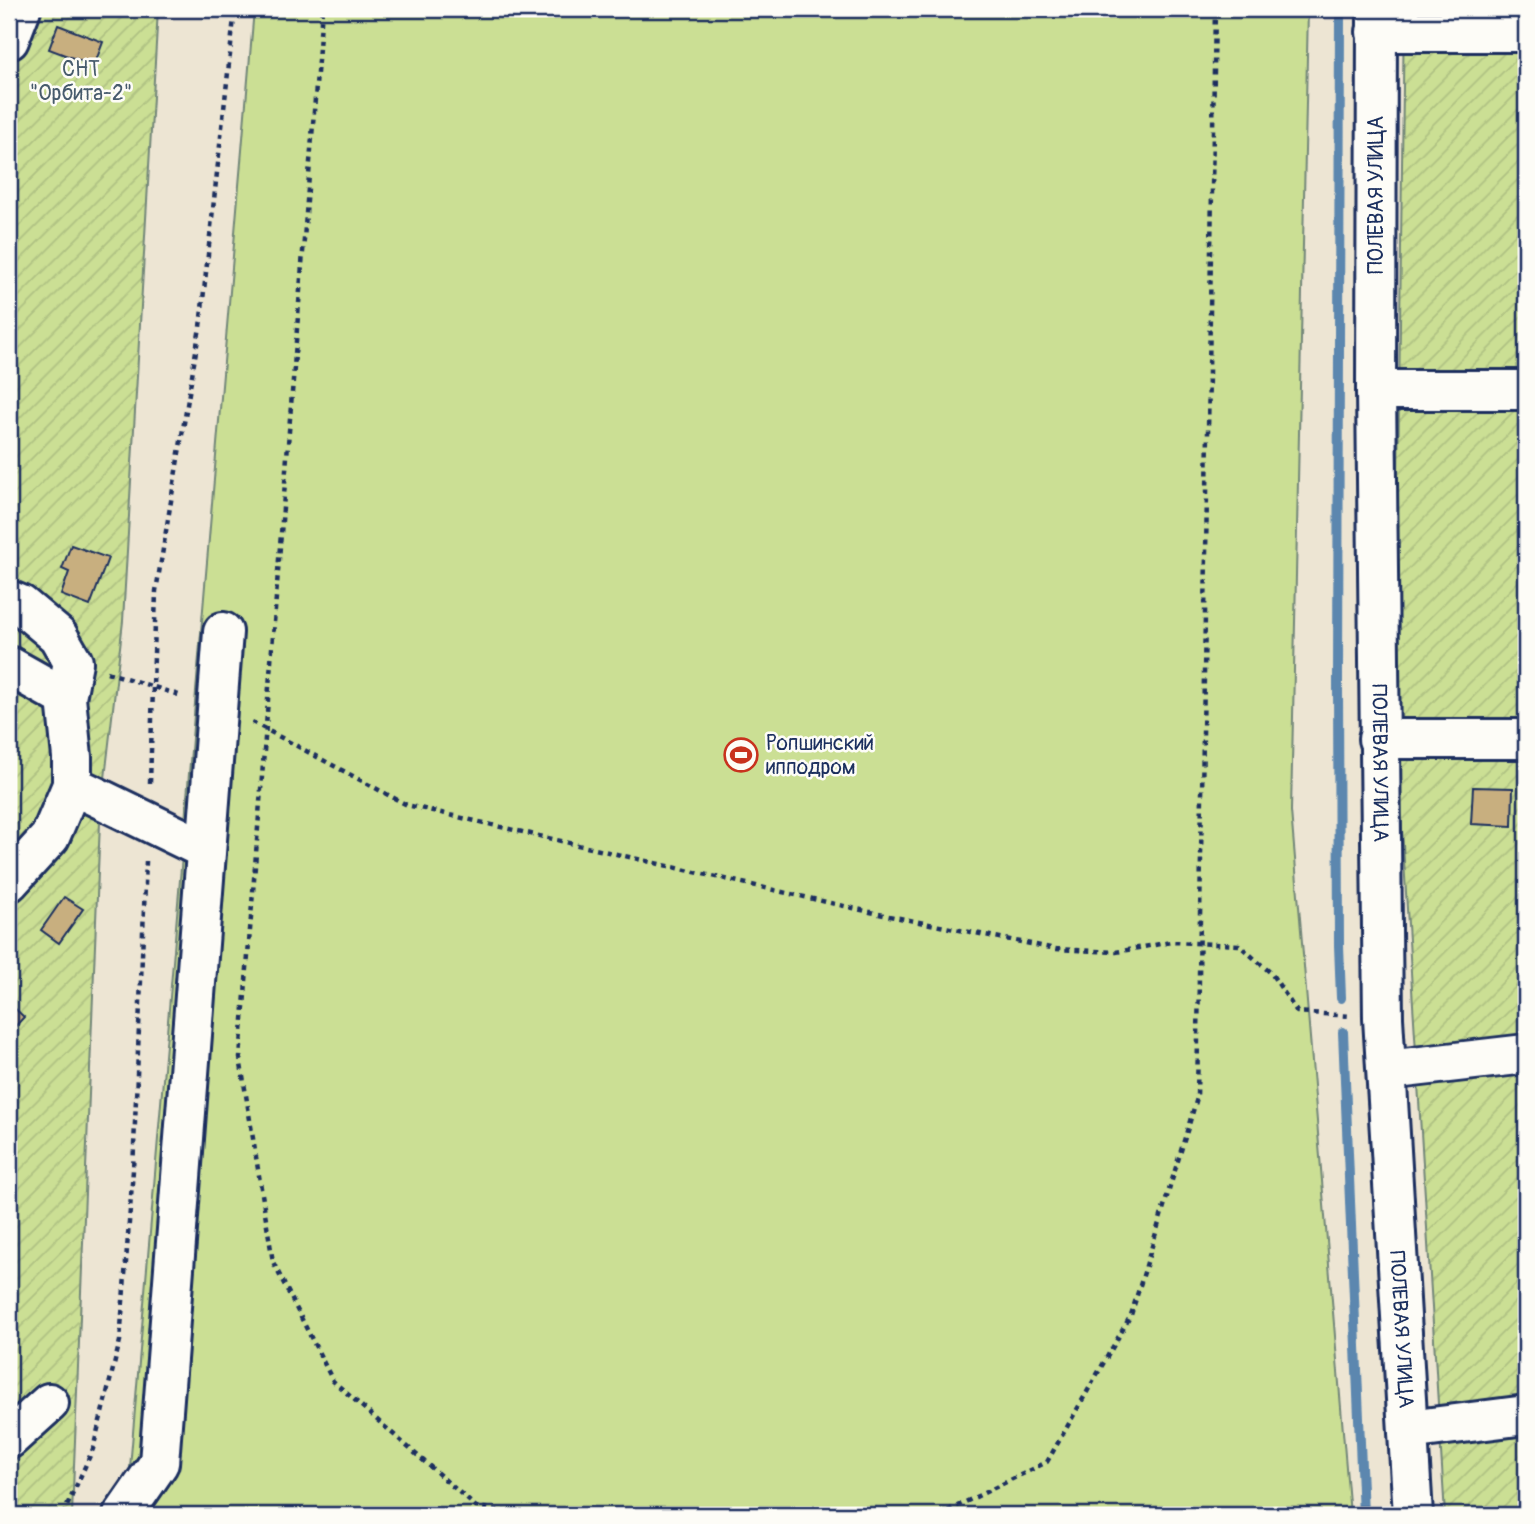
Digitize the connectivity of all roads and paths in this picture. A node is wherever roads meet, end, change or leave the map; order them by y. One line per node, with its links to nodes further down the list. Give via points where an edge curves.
1 (21, 9): 7 (street)
2 (235, 9): 14 (path, via 200,327 156,591)
3 (323, 9): 16 (path)
4 (1215, 9): 23 (path)
5 (1377, 20): 6 (street); 8 (street, ПОЛЕВАЯ УЛИЦА)
6 (1526, 32)
7 (9, 40)
8 (1376, 390): 9 (street); 18 (street, ПОЛЕВАЯ УЛИЦА)
9 (1526, 390)
10 (9, 600): 13 (street, via 58,636)
11 (223, 632): 15 (street)
12 (9, 666): 13 (street)
13 (69, 680): 14 (path); 19 (street)
14 (153, 686): 15 (path); 20 (path)
15 (217, 708): 16 (path); 21 (street)
16 (266, 730): 23 (path, via 407,806 642,860 879,914 1056,948 1116,951 1171,942); 33 (path, via 240,1058 273,1262 333,1381 476,1507)
17 (1526, 738): 18 (street)
18 (1378, 739): 24 (street, ПОЛЕВАЯ УЛИЦА)
19 (72, 785): 20 (street); 22 (street, via 50,837)
20 (149, 820): 21 (street); 31 (path, via 120,1341 93,1449)
21 (206, 850): 32 (street, via 159,1463)
22 (9, 882)
23 (1199, 943): 24 (path, via 1239,945 1271,973 1297,1012); 34 (path, via 1197,1098 1131,1315 1047,1462)
24 (1383, 1018): 26 (street, ПОЛЕВАЯ УЛИЦА)
25 (1526, 1054): 26 (street)
26 (1387, 1070): 29 (street, ПОЛЕВАЯ УЛИЦА)
27 (49, 1403): 30 (street)
28 (1526, 1415): 29 (street)
29 (1408, 1430): 35 (street, ПОЛЕВАЯ УЛИЦА)
30 (9, 1438)
31 (63, 1515)
32 (123, 1515)
33 (530, 1515)
34 (939, 1515)
35 (1413, 1515)

